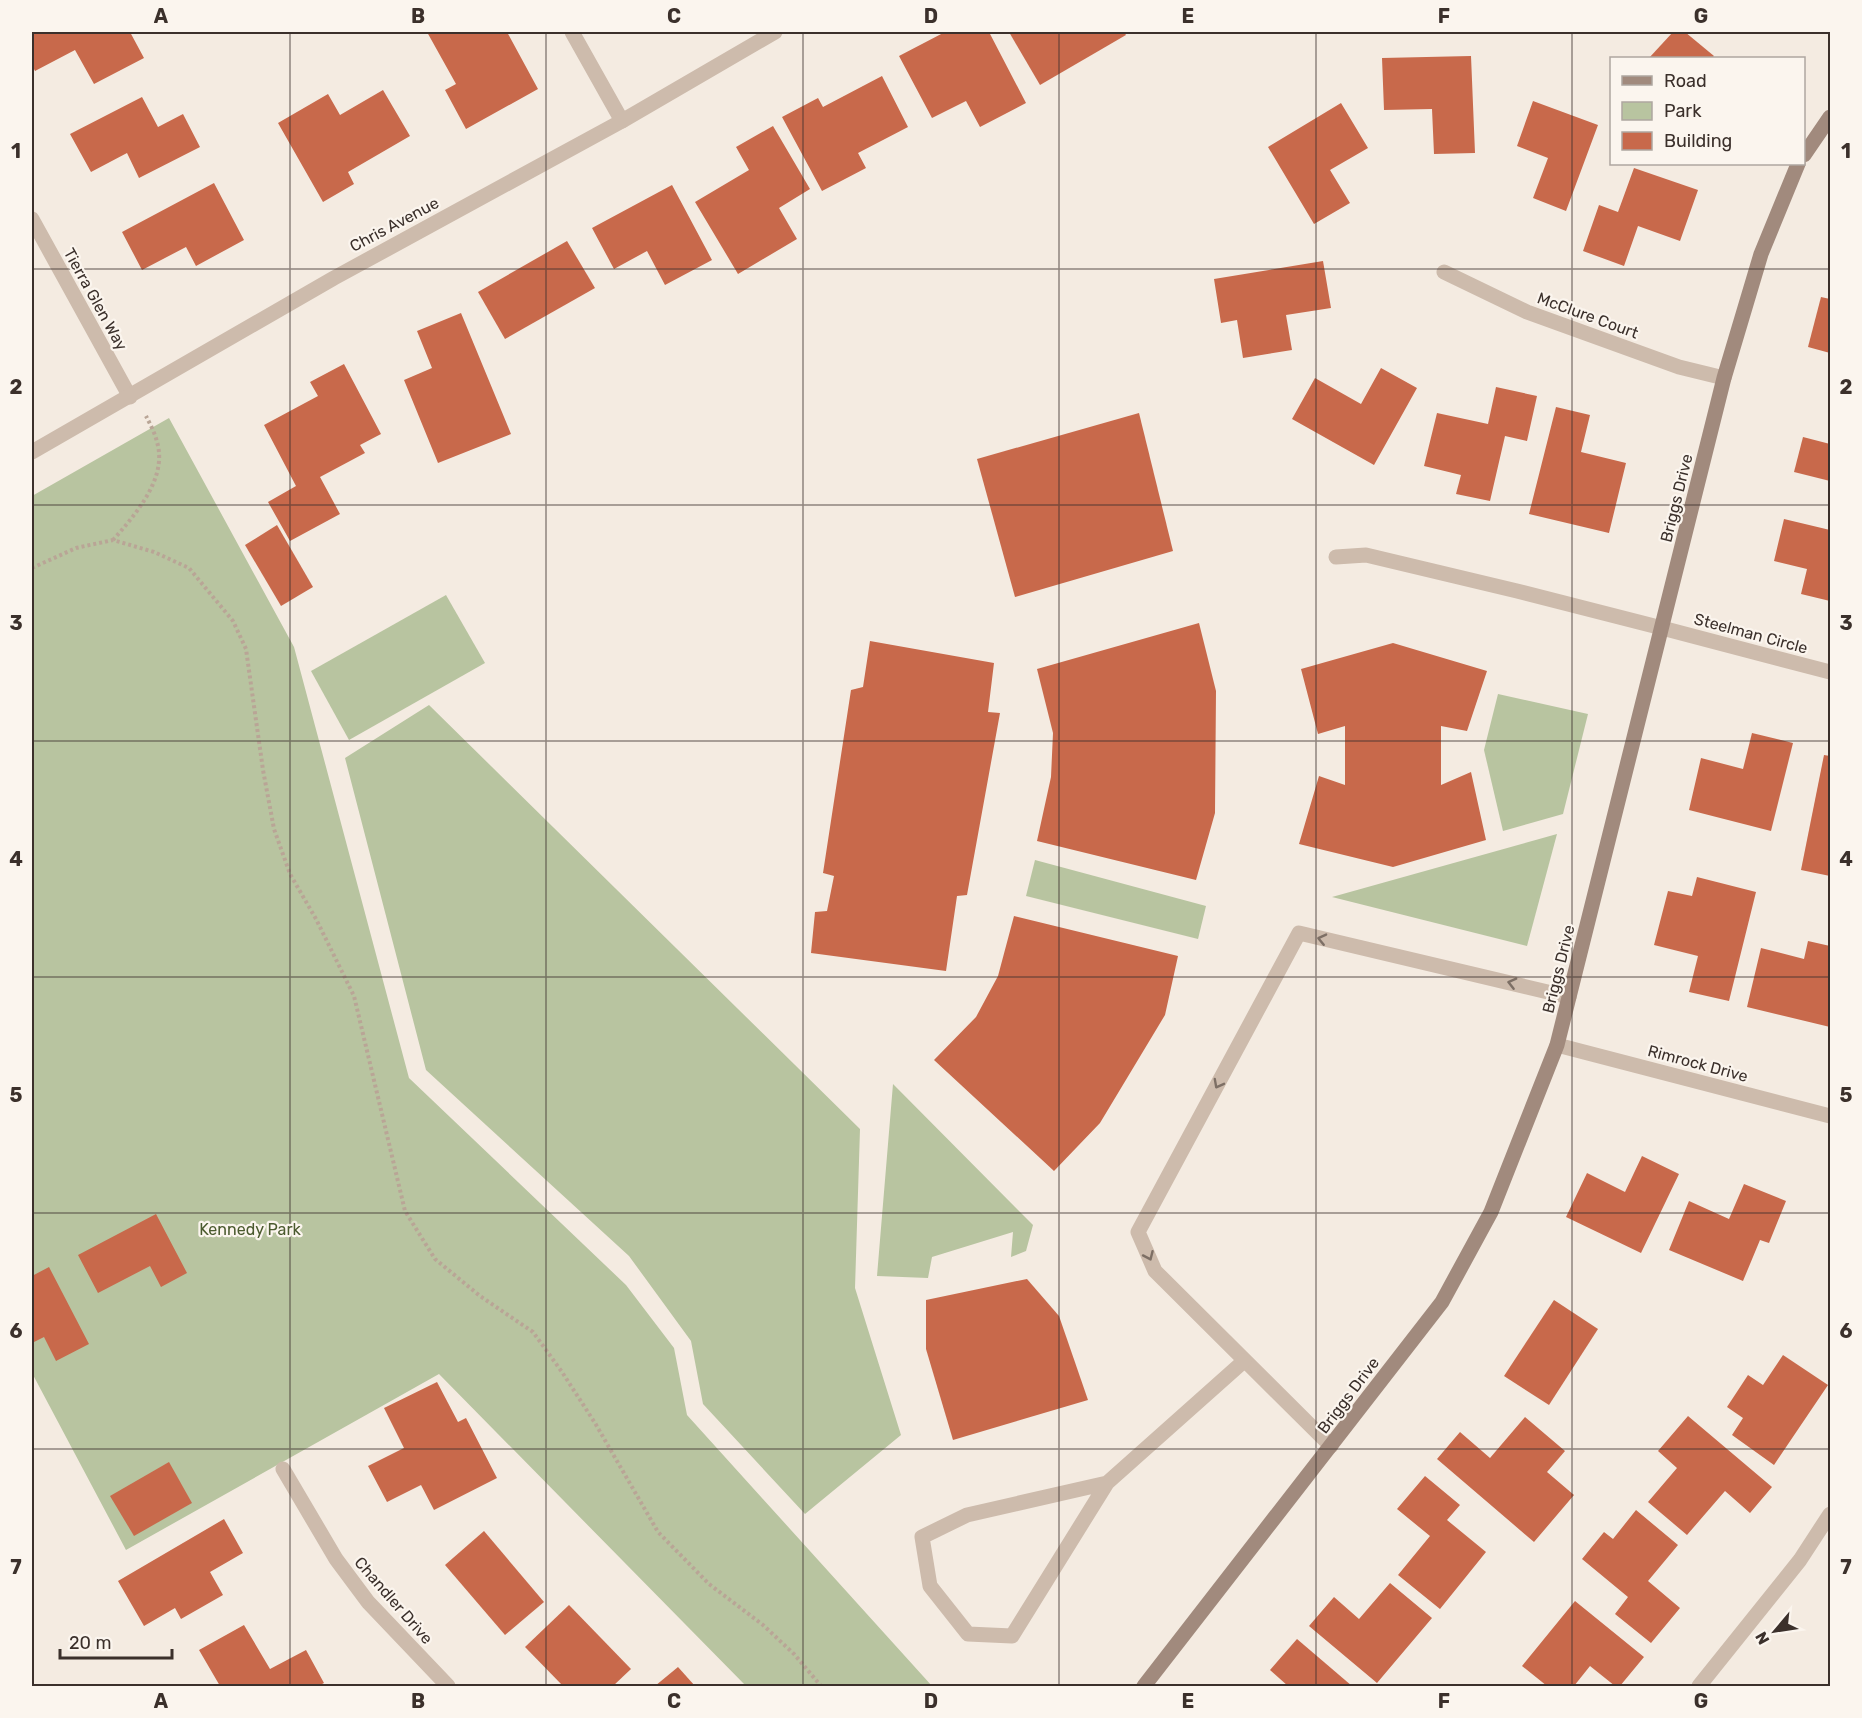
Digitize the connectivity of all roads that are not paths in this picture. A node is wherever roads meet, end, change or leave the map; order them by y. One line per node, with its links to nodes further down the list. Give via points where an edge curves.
1 (572, 32): 3 (street)
2 (775, 32): 3 (street, Chris Avenue)
3 (622, 121): 10 (street, Chris Avenue, via 334,278)
4 (1829, 122): 5 (street)
5 (1805, 152)
6 (1798, 165): 9 (street, Briggs Drive, via 1761,254)
7 (32, 219): 10 (street, Tierra Glen Way)
8 (1444, 272): 9 (street, McClure Court, via 1527,312 1679,367)
9 (1724, 378): 13 (street, Briggs Drive)
10 (133, 395): 11 (street, Chris Avenue)
11 (32, 452)
12 (1336, 557): 13 (street, Steelman Circle, via 1365,555)
13 (1662, 628): 14 (street, Steelman Circle); 15 (street, Briggs Drive)
14 (1830, 672)
15 (1569, 997): 16 (street, Briggs Drive); 18 (street, one-way to 18, via 1299,933 1138,1232 1155,1271)
16 (1557, 1045): 17 (street, Rimrock Drive); 19 (street, Briggs Drive, via 1491,1212 1442,1302)
17 (1830, 1116)
18 (1245, 1361): 19 (street); 21 (street)
19 (1331, 1446): 24 (street, Briggs Drive)
20 (283, 1470): 23 (street, Chandler Drive, via 336,1558 369,1602)
21 (1107, 1483): 21 (street, via 967,1515 922,1537 930,1586 968,1634 1012,1636)
22 (1830, 1514): 25 (street, via 1800,1560)
23 (448, 1686)
24 (1144, 1686)
25 (1699, 1686)

